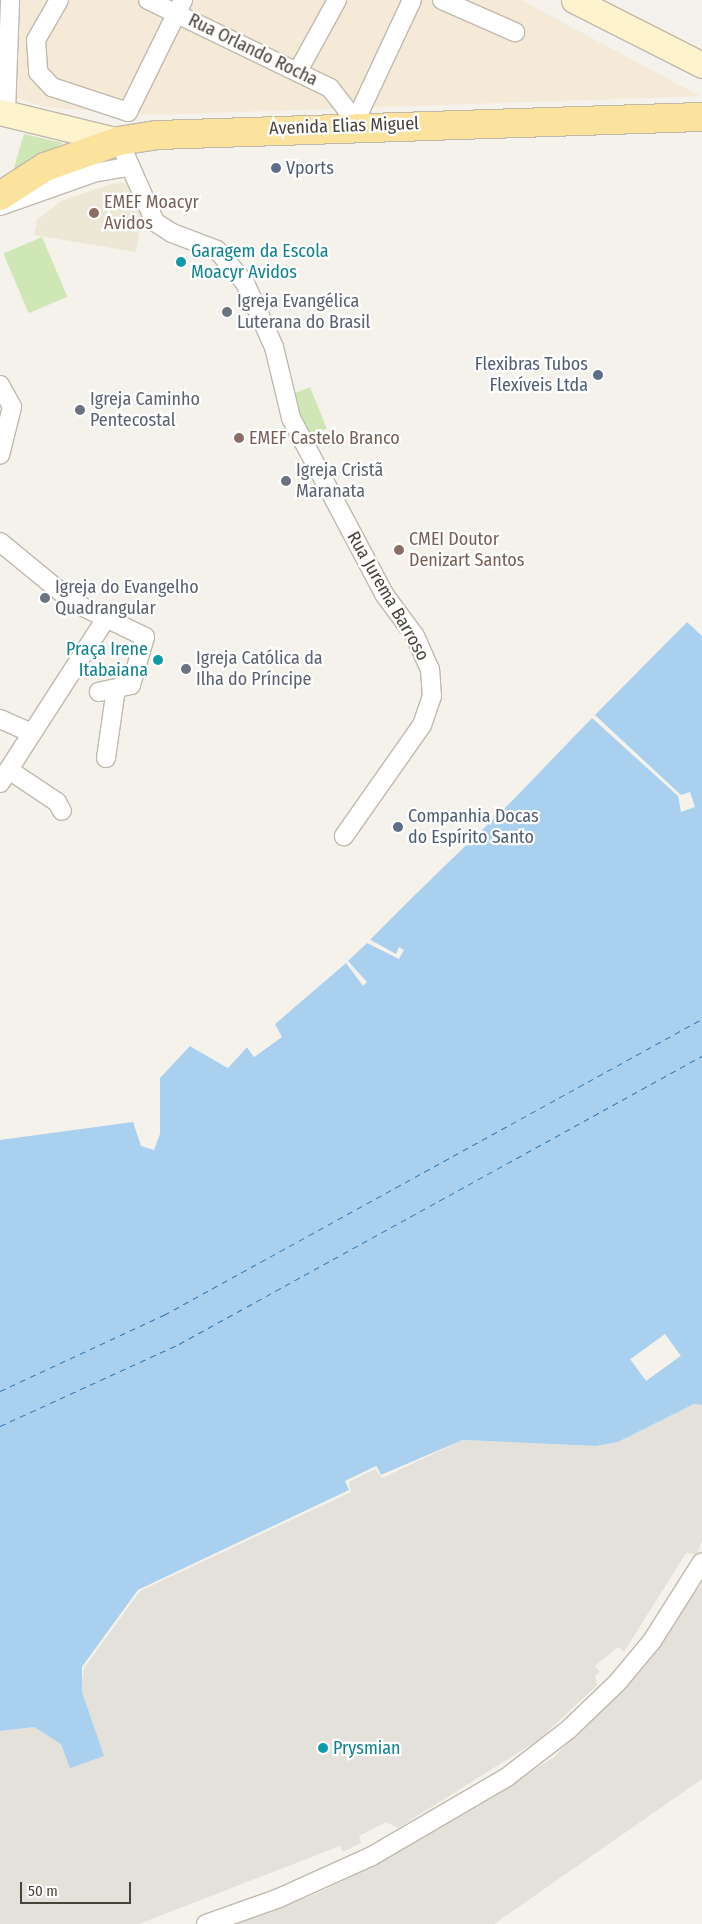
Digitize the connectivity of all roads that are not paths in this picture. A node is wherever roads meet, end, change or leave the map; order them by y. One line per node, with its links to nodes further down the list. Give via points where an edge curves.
1 (10, 0): 14 (street, via 10,64)
2 (59, 0): 8 (street, via 36,40 38,72 52,87 128,112)
3 (148, 0): 8 (street, Rua Orlando Rocha)
4 (337, 0): 11 (street)
5 (412, 0): 12 (street)
6 (442, 0): 9 (street)
7 (574, 0): 10 (main road)
8 (180, 6): 11 (street, Rua Orlando Rocha)
9 (515, 32)
10 (702, 65)
11 (298, 71): 13 (street, Rua Orlando Rocha)
12 (372, 83): 13 (street, Rua Orlando Rocha, via 358,95); 16 (street)
13 (330, 88): 16 (street, Rua Orlando Rocha, via 349,112)
14 (3, 112): 17 (main road)
15 (702, 117): 16 (main road, Avenida Elias Miguel)
16 (353, 126): 17 (main road, Avenida Elias Miguel, via 180,133)
17 (119, 141): 18 (street, Rua Jurema Barroso); 19 (main road, Avenida Elias Miguel, via 45,167)
18 (127, 167): 20 (street, via 94,173); 32 (street, Rua Jurema Barroso, via 148,212 162,229 217,250 245,283 274,347 291,418 384,594 415,636 430,669 432,696 422,725)
19 (0, 196)
20 (0, 206)
21 (0, 385): 22 (street, via 12,407)
22 (0, 455)
23 (0, 542): 24 (street, via 43,581)
24 (105, 620): 25 (street, via 145,637 136,678 126,688); 28 (street)
25 (116, 689): 26 (street); 29 (street)
26 (99, 692)
27 (0, 719): 28 (street)
28 (31, 733): 30 (street)
29 (106, 758)
30 (4, 777): 31 (street, via 57,802)
31 (62, 810)
32 (344, 836)
33 (702, 1562): 34 (street, via 667,1619 619,1680 569,1729 507,1777 372,1856 279,1898)
34 (206, 1924)

